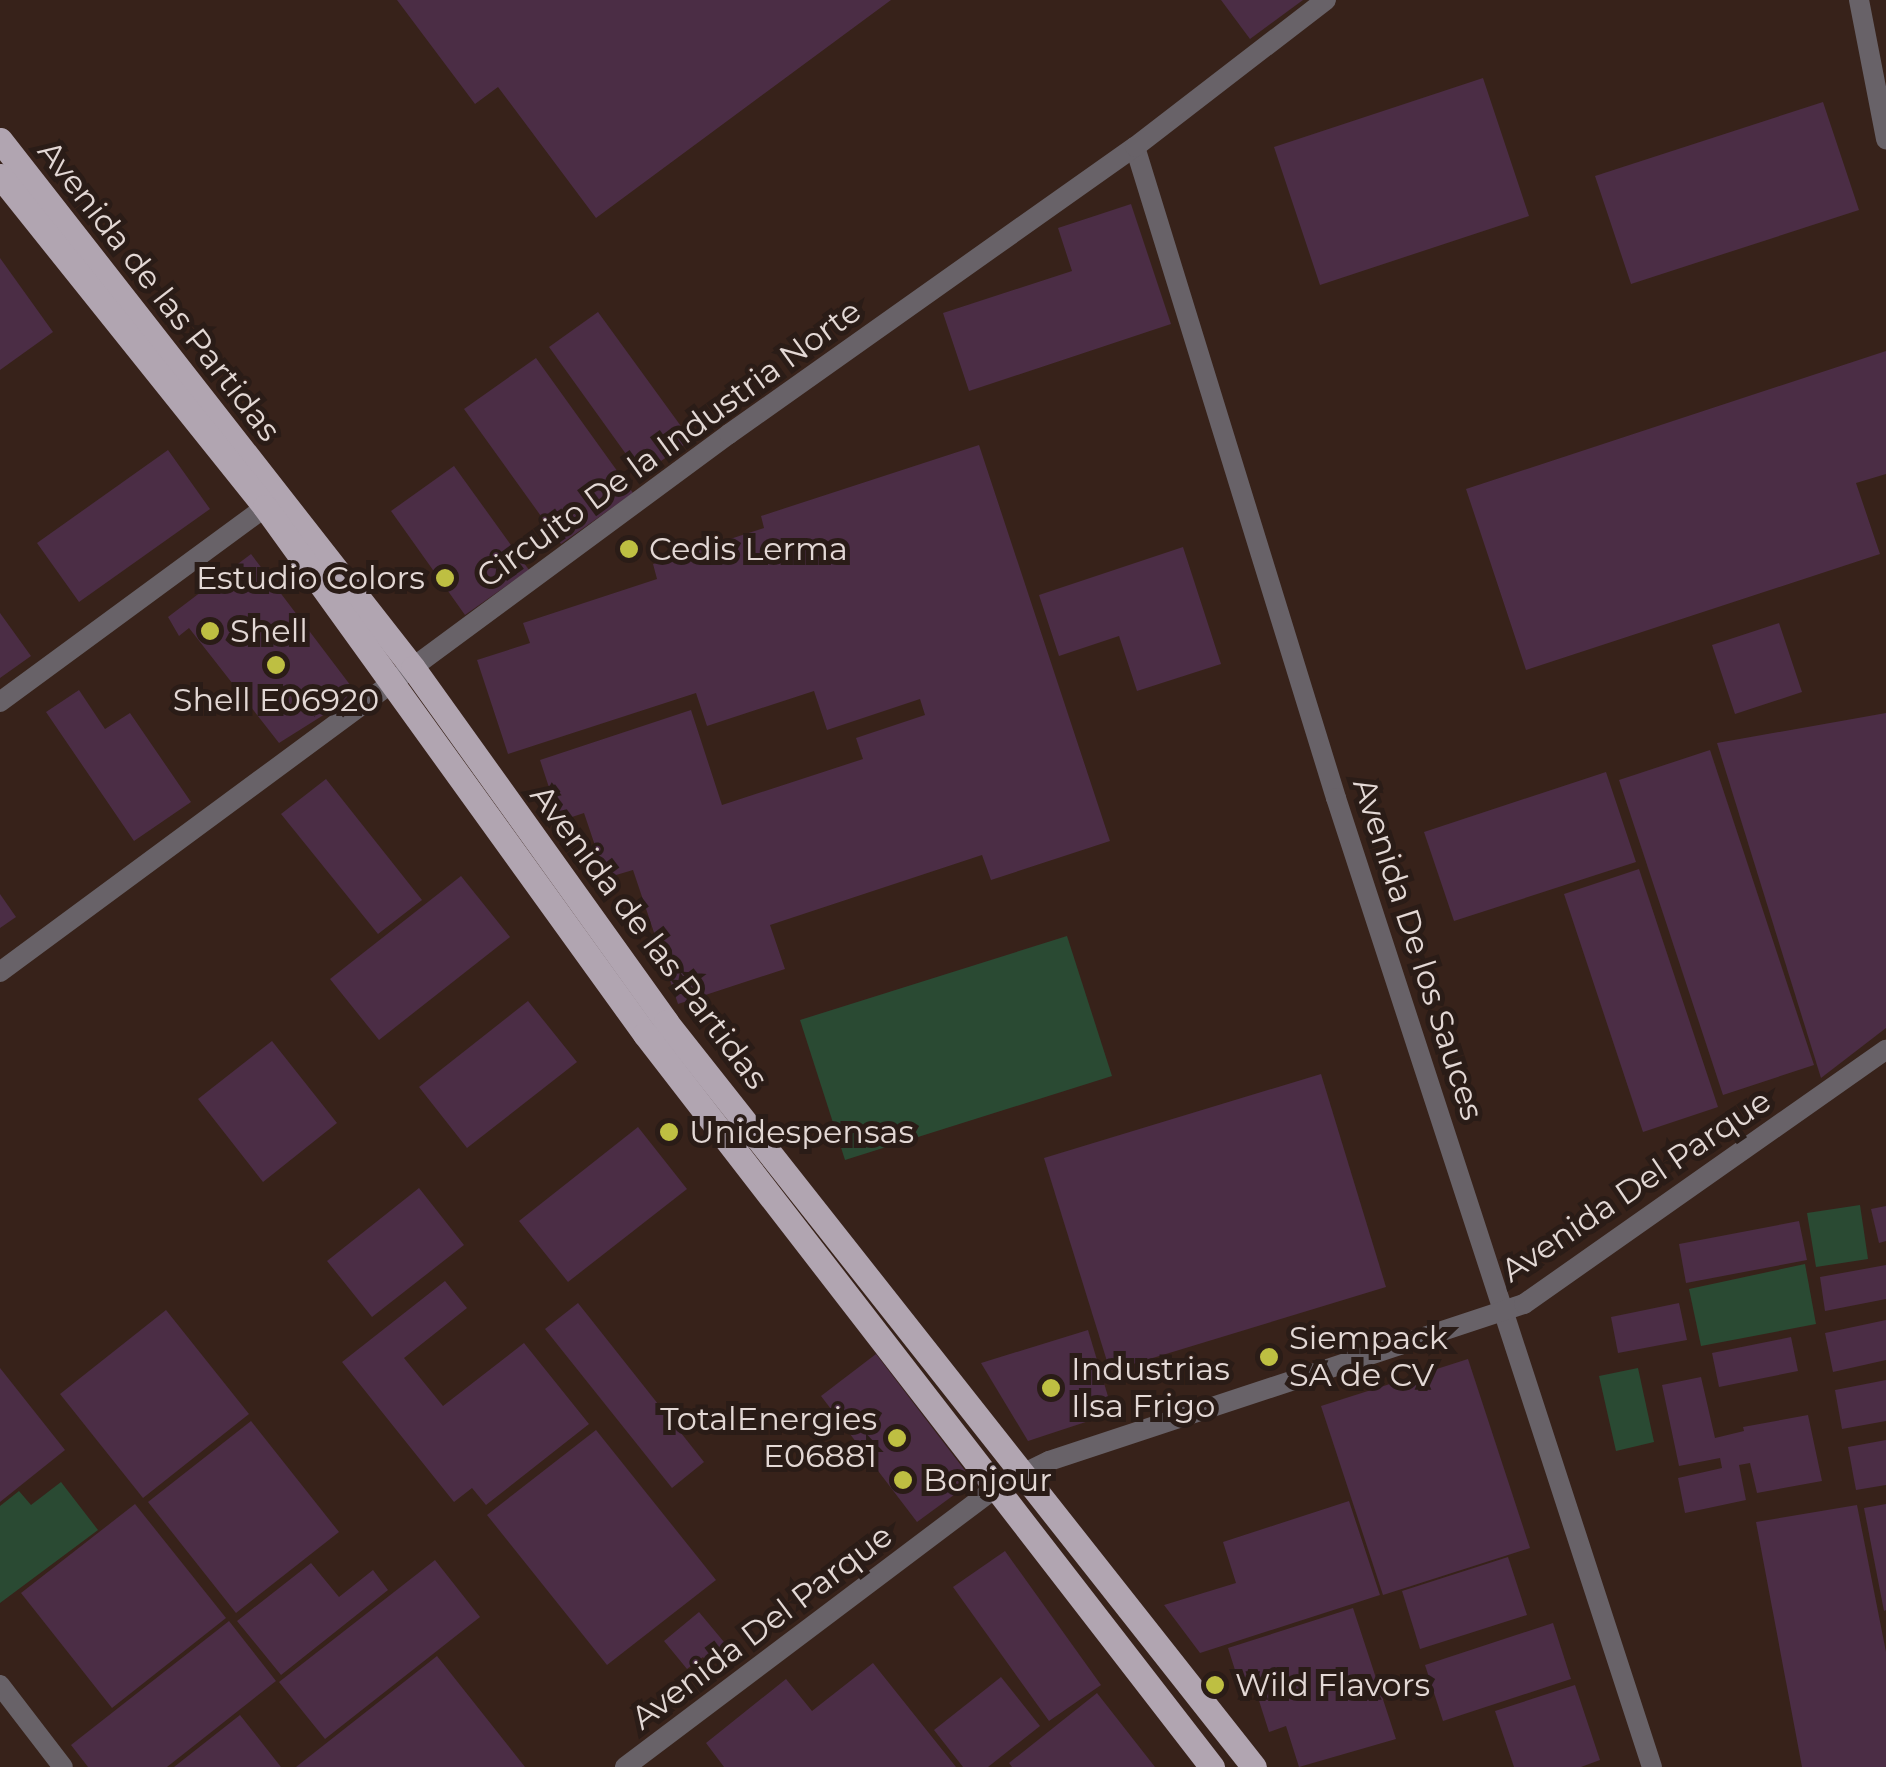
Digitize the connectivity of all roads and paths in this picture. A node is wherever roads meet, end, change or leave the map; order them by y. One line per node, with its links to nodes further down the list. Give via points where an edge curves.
1 (1326, 0): 5 (street, Circuito De la Industria Norte)
2 (1859, 0): 3 (street)
3 (1886, 139)
4 (0, 140): 8 (main road, Avenida de las Partidas)
5 (1135, 147): 8 (street, Circuito De la Industria Norte); 13 (street, Avenida De los Sauces, via 1336,798)
6 (0, 176): 7 (main road, Avenida de las Partidas)
7 (265, 507): 9 (main road, Avenida de las Partidas); 10 (street)
8 (413, 668): 9 (street, Circuito De la Industria Norte); 14 (main road, Avenida de las Partidas, via 666,1022)
9 (391, 684): 11 (street, Circuito De la Industria Norte); 15 (main road, Avenida de las Partidas, via 645,1034)
10 (0, 702)
11 (0, 972)
12 (1886, 1050): 13 (street, Avenida Del Parque, via 1542,1293)
13 (1504, 1311): 14 (street, Avenida Del Parque); 21 (street, Avenida De los Sauces)
14 (1024, 1471): 15 (street, Avenida Del Parque); 20 (main road, Avenida de las Partidas)
15 (996, 1487): 18 (street, Avenida Del Parque); 19 (main road, Avenida de las Partidas)
16 (0, 1685): 17 (street)
17 (63, 1767)
18 (625, 1767)
19 (1212, 1767)
20 (1254, 1767)
21 (1652, 1767)

